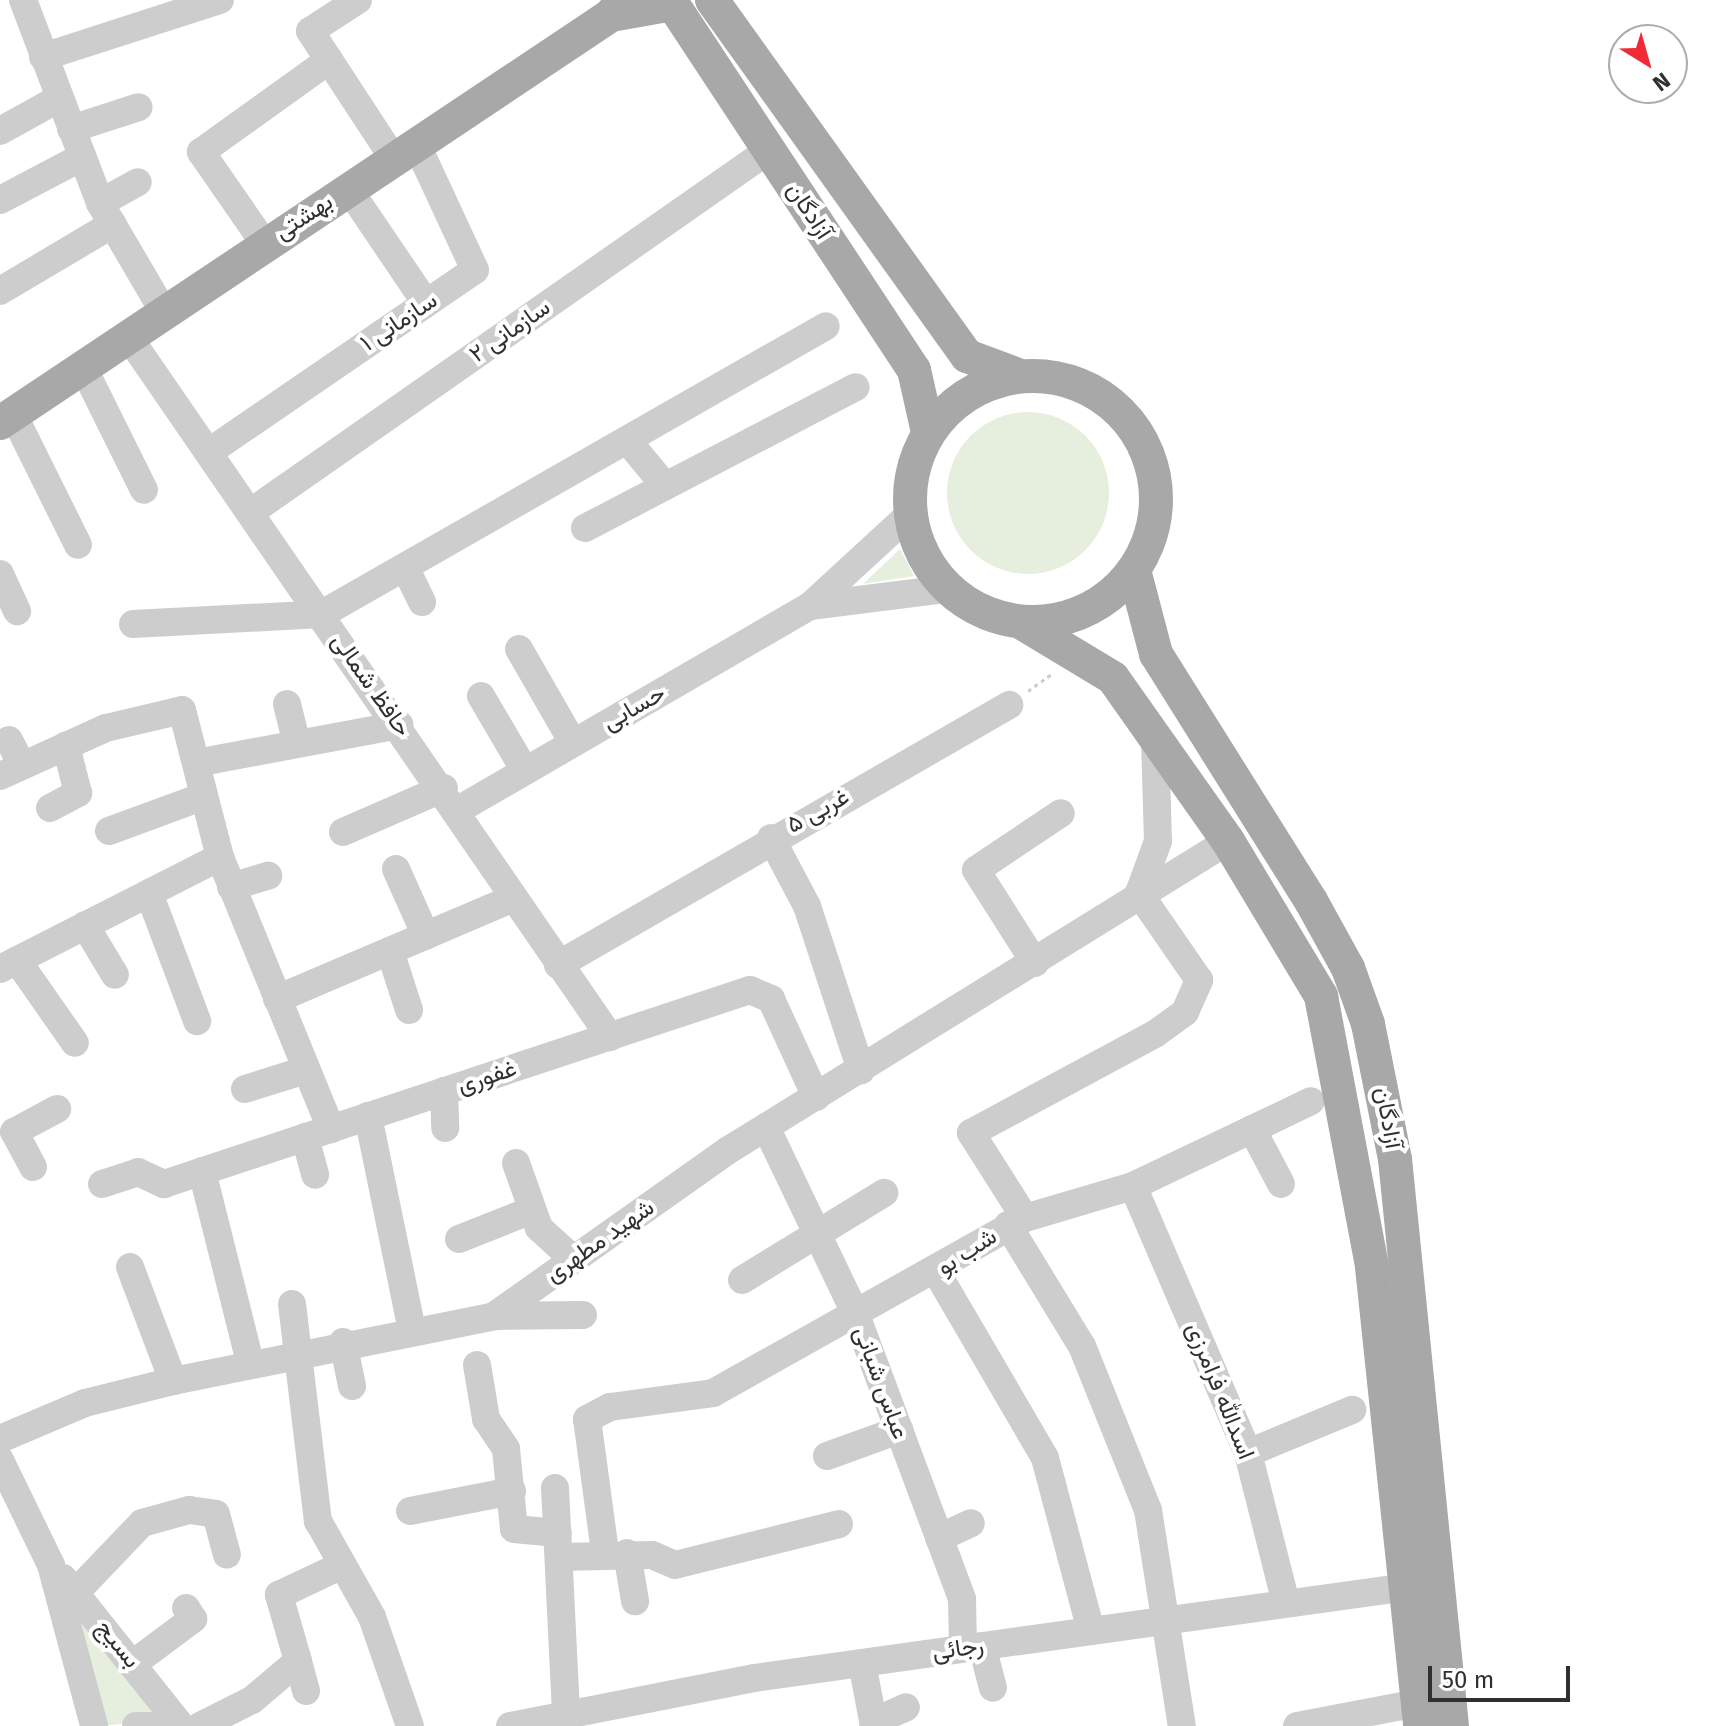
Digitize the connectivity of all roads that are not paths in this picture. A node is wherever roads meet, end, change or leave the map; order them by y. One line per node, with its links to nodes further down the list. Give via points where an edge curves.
1 (23, 0): 7 (street)
2 (220, 0): 7 (street)
3 (358, 0): 8 (street, via 310,31)
4 (712, 0): 27 (main road, via 967,356)
5 (671, 2): 6 (main road); 13 (main road, آزادگان)
6 (617, 8): 14 (main road, بهشتی)
7 (43, 57): 9 (street)
8 (329, 60): 14 (street); 20 (street, via 201,152)
9 (58, 99): 11 (street); 12 (street)
10 (139, 107): 11 (street)
11 (71, 129): 15 (street)
12 (0, 131)
13 (769, 150): 30 (main road, آزادگان, via 914,370); 35 (street, سازمانی ۲)
14 (405, 151): 17 (main road, بهشتی); 22 (street, سازمانی ۱, via 475,270)
15 (82, 157): 18 (street); 19 (street)
16 (138, 182): 19 (street)
17 (348, 188): 20 (main road, بهشتی); 22 (street)
18 (0, 200)
19 (107, 214): 21 (street); 23 (street)
20 (264, 243): 23 (main road, بهشتی)
21 (0, 291)
22 (426, 303): 32 (street, سازمانی ۱)
23 (163, 311): 25 (main road, بهشتی)
24 (826, 326): 31 (street)
25 (128, 336): 26 (main road, بهشتی); 32 (street, حافظ شمالی)
26 (83, 367): 29 (main road, بهشتی); 34 (street)
27 (1018, 375): 30 (main road, via 983,385); 40 (main road, via 1059,377 1097,392 1128,418 1149,453 1157,493 1152,533)
28 (856, 387): 33 (street)
29 (6, 418): 38 (street)
30 (928, 432): 36 (main road, via 915,457)
31 (627, 440): 33 (street); 39 (street)
32 (209, 452): 35 (street, حافظ شمالی)
33 (665, 486): 37 (street)
34 (144, 490)
35 (251, 512): 46 (street, حافظ شمالی)
36 (909, 515): 42 (main road, via 922,555); 44 (street, حسابی)
37 (585, 528)
38 (78, 545)
39 (405, 567): 43 (street); 46 (street)
40 (1134, 570): 47 (main road, via 1104,600 1065,619); 147 (main road, آزادگان, via 1156,654 1311,901 1348,968 1368,1024 1395,1159)
41 (0, 574): 45 (street)
42 (947, 589): 44 (street, حسابی); 47 (main road, via 981,612)
43 (422, 602)
44 (810, 606): 56 (street, حسابی)
45 (17, 611)
46 (322, 614): 48 (street); 53 (street, حافظ شمالی)
47 (1022, 623): 54 (main road, via 1113,678)
48 (133, 624)
49 (519, 649): 56 (street)
50 (481, 696): 61 (street)
51 (287, 704): 57 (street)
52 (1009, 705): 68 (street, ۵ غربی)
53 (399, 725): 57 (street); 63 (street, حافظ شمالی)
54 (1155, 737): 69 (main road); 75 (street, via 1158,841)
55 (9, 740): 60 (street)
56 (573, 743): 61 (street, حسابی)
57 (297, 744): 59 (street)
58 (66, 746): 59 (street, via 182,710); 60 (street); 64 (street, via 78,793)
59 (196, 763): 62 (street)
60 (11, 770)
61 (525, 771): 63 (street, حسابی)
62 (204, 796): 66 (street); 70 (street)
63 (451, 799): 67 (street, حسابی); 76 (street, حافظ شمالی)
64 (50, 808)
65 (1061, 813): 80 (street, via 976,870)
66 (109, 831)
67 (343, 832)
68 (771, 838): 82 (street, ۵ غربی); 90 (street, via 807,906)
69 (1228, 841): 75 (street, شهید مطهری); 147 (main road, via 1321,996 1372,1267)
70 (220, 857): 73 (street); 74 (street)
71 (396, 869): 78 (street)
72 (268, 876): 73 (street)
73 (231, 887): 84 (street)
74 (149, 893): 77 (street); 86 (street)
75 (1139, 893): 80 (street, شهید مطهری); 111 (street, شب بو, via 1199,980 1185,1012 1155,1034 971,1133)
76 (511, 899): 78 (street); 82 (street, حافظ شمالی)
77 (85, 925): 81 (street); 83 (street)
78 (426, 936): 79 (street)
79 (390, 951): 84 (street); 85 (street)
80 (1035, 963): 90 (street, شهید مطهری)
81 (9, 965): 88 (street)
82 (558, 965): 87 (street, حافظ شمالی)
83 (115, 975)
84 (277, 999): 89 (street)
85 (409, 1010)
86 (197, 1021)
87 (610, 1037): 92 (street, غفوری); 93 (street, غفوری, via 750,990 771,999)
88 (75, 1043)
89 (306, 1070): 91 (street); 101 (street)
90 (861, 1070): 93 (street, شهید مطهری)
91 (245, 1089)
92 (444, 1091): 96 (street, غفوری); 99 (street)
93 (816, 1097): 97 (street, شهید مطهری)
94 (1311, 1101): 100 (street)
95 (57, 1109): 98 (street)
96 (368, 1116): 101 (street, غفوری); 122 (street)
97 (766, 1127): 112 (street, عباس شبانی); 114 (street, شهید مطهری)
98 (5, 1128): 103 (street)
99 (445, 1128)
100 (1252, 1129): 107 (street); 108 (street)
101 (318, 1133): 104 (street, غفوری); 105 (street)
102 (516, 1163): 110 (street)
103 (33, 1167)
104 (202, 1171): 106 (street, غفوری, via 164,1184 138,1172); 125 (street)
105 (315, 1175)
106 (102, 1184)
107 (1281, 1184)
108 (1133, 1186): 111 (street); 132 (street, اسدالله فرامرزی)
109 (884, 1193): 112 (street)
110 (532, 1210): 113 (street); 114 (street, via 539,1228)
111 (1016, 1222): 116 (street, شب بو); 152 (street, via 1082,1346 1148,1510)
112 (818, 1236): 117 (street); 120 (street, عباس شبانی)
113 (459, 1239)
114 (574, 1260): 121 (street, شهید مطهری)
115 (130, 1267): 127 (street)
116 (937, 1273): 120 (street, شب بو); 153 (street, via 1045,1458)
117 (742, 1280)
118 (292, 1304): 124 (street)
119 (583, 1315): 121 (street)
120 (856, 1315): 130 (street, عباس شبانی); 143 (street, شب بو, via 713,1393 610,1407 587,1419)
121 (494, 1316): 122 (street, شهید مطهری)
122 (412, 1331): 123 (street, شهید مطهری)
123 (343, 1342): 124 (street, شهید مطهری); 128 (street)
124 (301, 1350): 125 (street, شهید مطهری); 146 (street, via 318,1521)
125 (250, 1362): 127 (street, شهید مطهری)
126 (477, 1365): 136 (street, via 486,1419 506,1449)
127 (173, 1381): 131 (street, شهید مطهری, via 85,1403)
128 (352, 1386)
129 (1352, 1410): 132 (street)
130 (899, 1430): 133 (street); 141 (street, عباس شبانی, via 911,1491)
131 (0, 1439)
132 (1248, 1453): 150 (street, اسدالله فرامرزی)
133 (827, 1456)
134 (0, 1460): 137 (street, بسیج)
135 (555, 1488): 142 (street)
136 (512, 1491): 138 (street); 142 (street, via 514,1529)
137 (9, 1495): 145 (street, بسیج)
138 (410, 1511)
139 (971, 1523): 141 (street)
140 (839, 1524): 143 (street, via 675,1565)
141 (939, 1538): 154 (street, عباس شبانی, via 962,1599)
142 (558, 1545): 143 (street); 162 (street)
143 (616, 1553): 149 (street)
144 (227, 1555): 148 (street, via 216,1514 189,1510 142,1523)
145 (51, 1565): 148 (street, بسیج); 165 (street, بسیج)
146 (340, 1566): 155 (street, via 279,1595); 170 (street, via 372,1617)
147 (1422, 1584): 150 (street, رجائی); 161 (main road); 173 (main road, آزادگان)
148 (76, 1592): 156 (street, بسیج)
149 (635, 1601)
150 (1286, 1603): 152 (street, رجائی)
151 (186, 1608): 156 (street, via 193,1619)
152 (1166, 1620): 153 (street, رجائی); 172 (street)
153 (1091, 1631): 154 (street, رجائی)
154 (972, 1647): 157 (street, رجائی); 158 (street, عباس شبانی)
155 (298, 1661): 159 (street); 169 (street, via 252,1700)
156 (134, 1663): 168 (street, بسیج)
157 (862, 1663): 162 (street, رجائی); 163 (street)
158 (993, 1688)
159 (306, 1691)
160 (906, 1707): 163 (street)
161 (1419, 1715): 164 (street)
162 (583, 1716): 171 (street, رجائی)
163 (874, 1724)
164 (1315, 1724)
165 (94, 1726)
166 (136, 1726): 167 (street)
167 (173, 1726)
168 (181, 1726)
169 (200, 1726)
170 (410, 1726)
171 (510, 1726)
172 (1182, 1726)
173 (1452, 1726)

